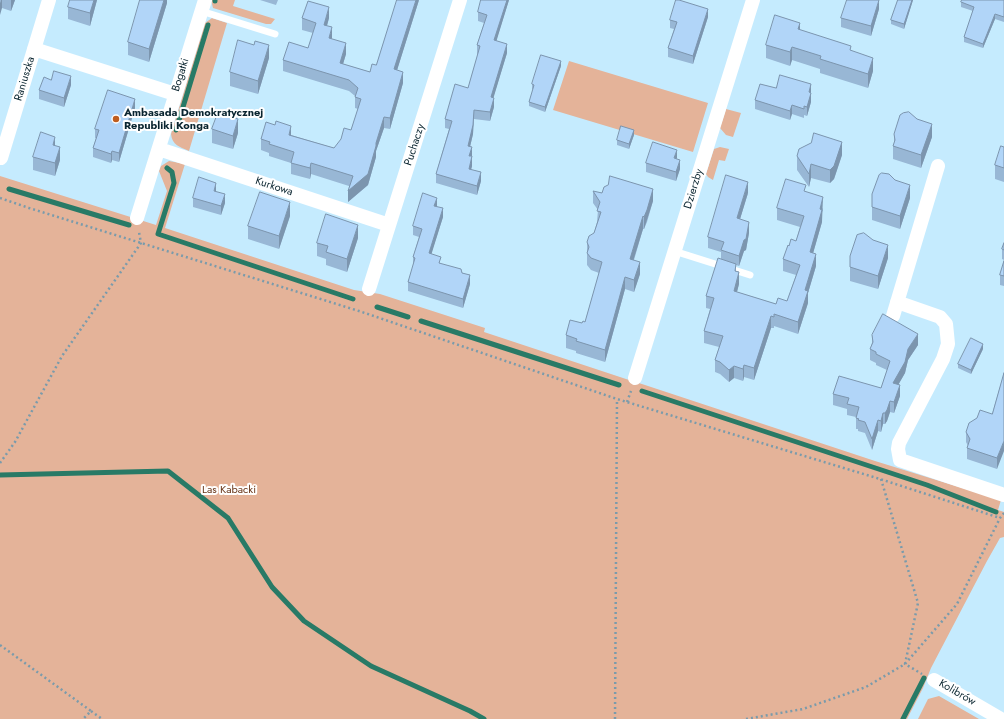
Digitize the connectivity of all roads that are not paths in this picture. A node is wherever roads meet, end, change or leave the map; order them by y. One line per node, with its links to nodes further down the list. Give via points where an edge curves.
1 (49, 0): 6 (street, Raniuszka)
2 (460, 0): 12 (street, Puchaczy)
3 (753, 0): 13 (street, Dzierzby)
4 (203, 5): 5 (lane); 7 (street, Bogatki)
5 (275, 34)
6 (34, 49): 7 (street); 9 (street, Raniuszka)
7 (175, 94): 8 (street, Bogatki)
8 (158, 149): 11 (street, Bogatki); 12 (street, Kurkowa)
9 (1, 158)
10 (938, 166): 16 (street)
11 (137, 218)
12 (389, 225): 15 (street, Puchaczy)
13 (674, 251): 14 (lane); 18 (street, Dzierzby)
14 (750, 275)
15 (369, 289)
16 (897, 302): 17 (street); 19 (street, via 940,318 946,324 948,344 943,359 899,443 900,460)
17 (893, 316)
18 (635, 378)
19 (1004, 495)
20 (934, 680): 21 (street, Kolibrów)
21 (1001, 719)

